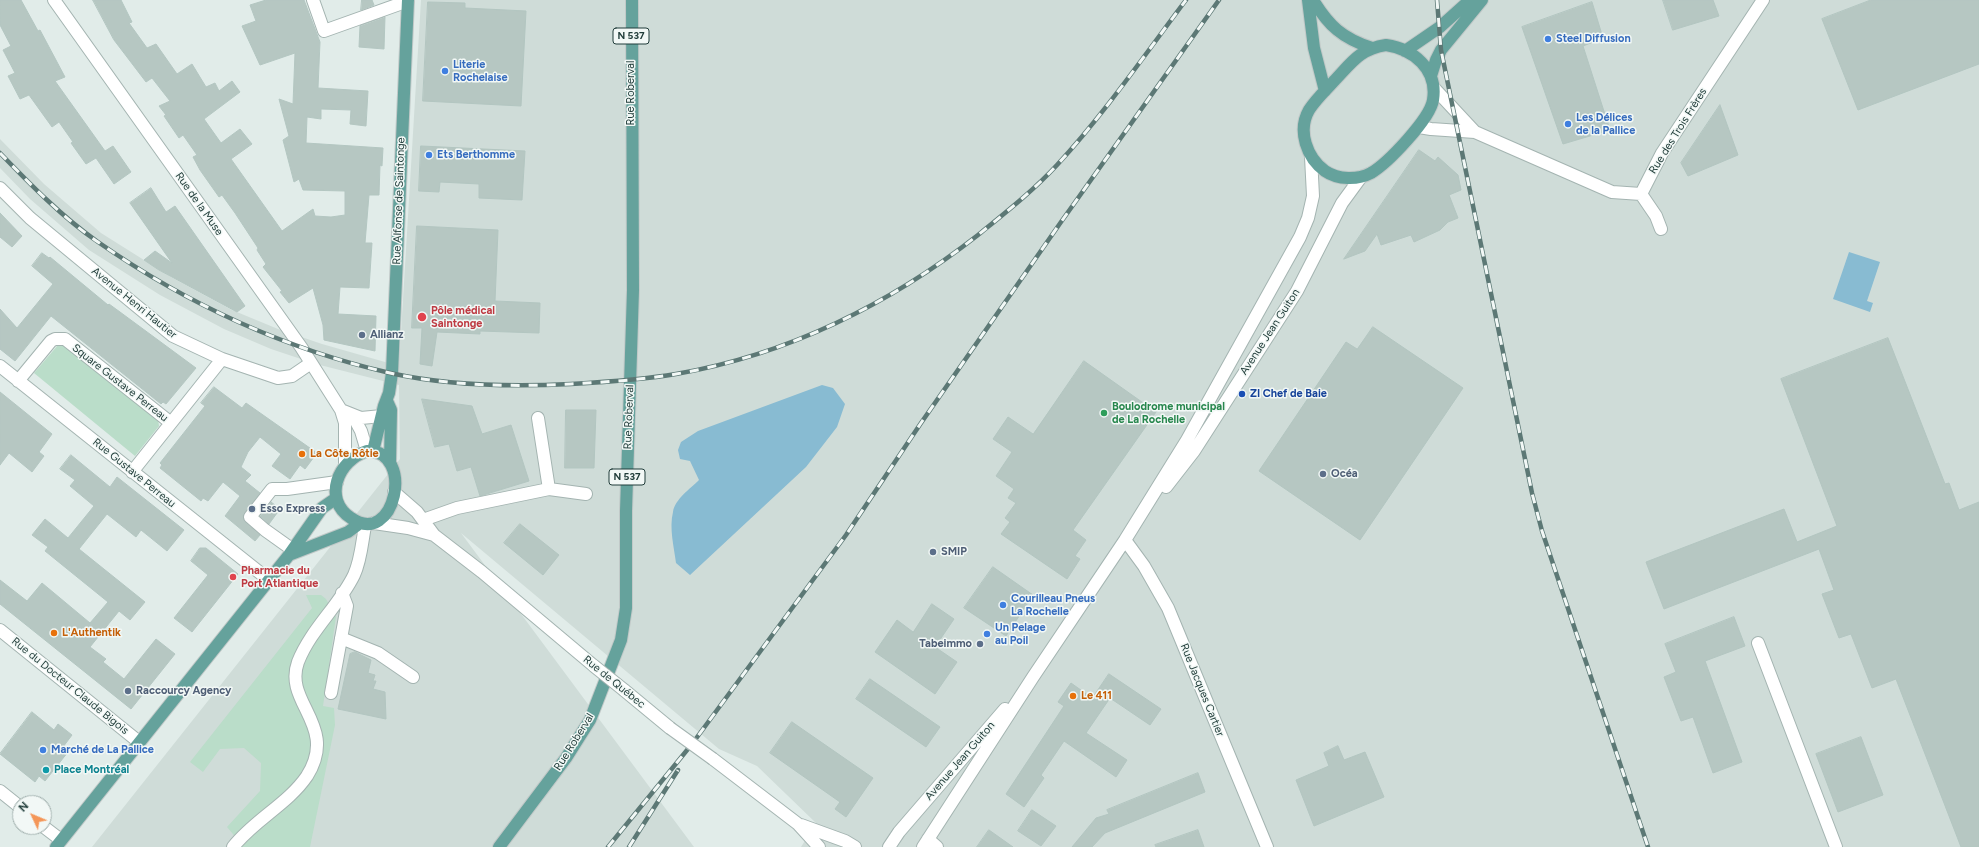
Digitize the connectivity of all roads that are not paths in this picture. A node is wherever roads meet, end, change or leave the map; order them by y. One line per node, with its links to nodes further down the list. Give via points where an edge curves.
1 (54, 0): 25 (street, Rue de la Muse)
2 (313, 0): 9 (street, via 324,31)
3 (632, 0): 64 (main road, Rue Roberval / N 537, via 633,290 624,621 616,655 590,720 566,758)
4 (1308, 0): 14 (main road, via 1314,48)
5 (1313, 0): 10 (main road, via 1330,25 1358,43)
6 (1470, 0): 11 (main road, via 1440,27)
7 (1482, 0): 12 (main road, via 1441,50)
8 (1763, 0): 20 (street, Rue des Trois Frères, via 1662,153)
9 (408, 1): 28 (main road, Rue Alfonse de Saintonge, via 392,373)
10 (1372, 48): 11 (main road, via 1386,45 1396,46); 14 (main road, via 1356,58)
11 (1405, 51): 12 (main road, via 1419,58)
12 (1431, 76): 13 (main road)
13 (1434, 88): 15 (main road, via 1429,112); 16 (street)
14 (1325, 91): 17 (main road, via 1309,111 1304,127 1304,141)
15 (1419, 126): 16 (street, via 1431,130); 18 (main road, via 1383,164 1371,173)
16 (1474, 132): 20 (street, via 1612,192)
17 (1311, 157): 18 (main road, via 1318,167 1338,178); 22 (street, Avenue Jean Guiton, via 1313,196 1308,218)
18 (1361, 176): 23 (street, Avenue Jean Guiton, via 1342,203 1297,291)
19 (0, 188): 24 (street, Avenue Henri Hautier, via 30,218 173,336)
20 (1641, 194): 21 (street, via 1656,216)
21 (1661, 229)
22 (1238, 348): 23 (street); 46 (street, Avenue Jean Guiton, via 1187,440)
23 (1254, 357): 46 (street, Avenue Jean Guiton, via 1194,451)
24 (222, 359): 25 (street, Avenue Henri Hautier, via 278,378 292,376); 33 (street, Square Gustave Perreau)
25 (311, 363): 29 (street, Rue de la Muse)
26 (0, 366): 27 (street, Rue Gustave Perreau)
27 (18, 381): 33 (street, Square Gustave Perreau, via 51,341 65,339); 37 (street, Rue Gustave Perreau)
28 (388, 401): 31 (main road, Rue Alfonse de Saintonge); 35 (main road, Rue Alfonse de Saintonge, via 391,410)
29 (341, 410): 30 (street); 36 (street, Rue de la Muse, via 345,423)
30 (353, 416): 31 (street); 34 (street)
31 (382, 416): 34 (main road, Rue Alfonse de Saintonge)
32 (538, 418): 39 (street)
33 (171, 423): 37 (street, Square Gustave Perreau)
34 (370, 451): 35 (main road); 36 (main road, via 356,456)
35 (390, 463): 40 (main road, via 395,476)
36 (345, 465): 38 (main road)
37 (132, 472): 48 (street, Rue Gustave Perreau)
38 (337, 482): 42 (main road); 47 (street, via 288,490 272,489 250,517)
39 (549, 489): 41 (street); 43 (street, via 457,508)
40 (394, 492): 43 (street, Rue de Québec); 44 (main road, via 390,509)
41 (586, 494)
42 (335, 499): 44 (main road, via 344,514); 47 (main road, via 322,508)
43 (423, 520): 45 (street, Rue de Québec)
44 (366, 524): 45 (street, Rue de Québec, via 408,528); 47 (main road); 49 (street, via 358,564)
45 (434, 535): 59 (street, Rue de Québec, bridge, via 670,728)
46 (1125, 540): 54 (street, Avenue Jean Guiton); 69 (street, Rue Jacques Cartier, via 1144,566 1168,608)
47 (291, 552): 48 (main road)
48 (269, 580): 56 (main road)
49 (342, 593): 51 (street, via 347,606); 63 (street, via 303,651 294,680 315,729 317,744 314,760 307,776 294,790)
50 (0, 630): 56 (street, Rue du Docteur Claude Bigois)
51 (341, 638): 53 (street, via 378,653); 55 (street)
52 (1758, 643): 70 (street)
53 (413, 677)
54 (1033, 677): 61 (street, Avenue Jean Guiton); 67 (street, Avenue Jean Guiton, via 954,767)
55 (331, 693)
56 (139, 742): 62 (main road)
57 (0, 791): 58 (street)
58 (12, 801)
59 (798, 824): 65 (street, Rue de Québec); 66 (street, Rue de Québec)
60 (51, 835): 62 (street)
61 (926, 843): 68 (street)
62 (58, 844)
63 (233, 847)
64 (499, 847)
65 (819, 847)
66 (856, 847)
67 (889, 847)
68 (937, 847)
69 (1267, 847)
70 (1836, 847)

